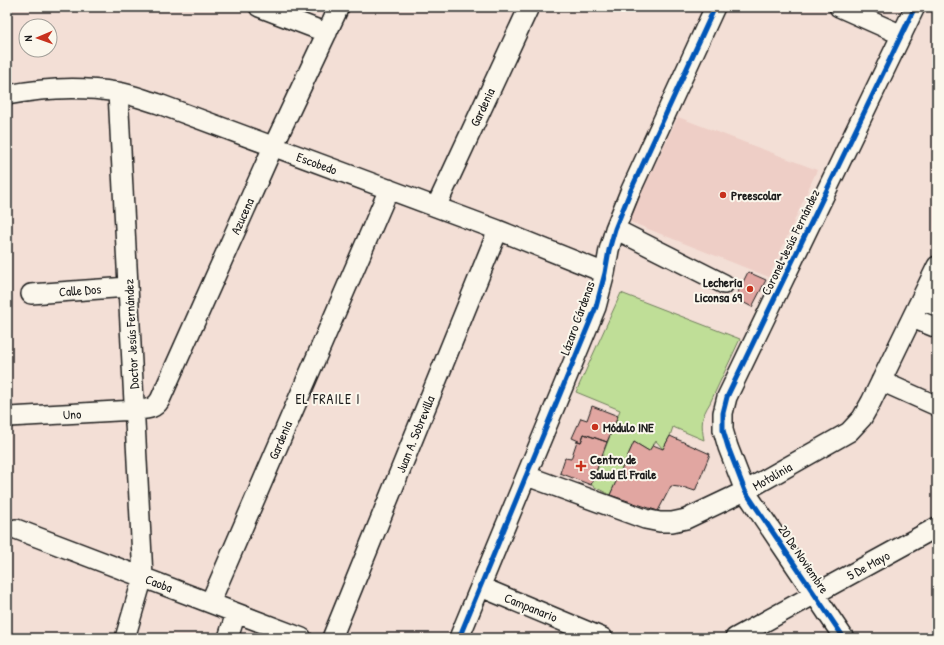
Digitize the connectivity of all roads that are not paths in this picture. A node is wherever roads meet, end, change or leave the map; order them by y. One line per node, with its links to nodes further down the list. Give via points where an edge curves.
1 (259, 7): 7 (street)
2 (339, 7): 7 (street, Azucena)
3 (529, 7): 13 (street, Gardenia)
4 (715, 7): 14 (street, Lázaro Cárdenas)
5 (839, 7): 8 (street)
6 (915, 7): 8 (street, Coronel Jesús Fernández)
7 (326, 33): 11 (street, Azucena)
8 (902, 35): 29 (street, Coronel Jesús Fernández, via 728,396 723,413 724,430)
9 (118, 92): 10 (street, Escobedo, via 71,88 40,89); 11 (street, Escobedo, via 159,104); 19 (street, Doctor Jesús Fernández)
10 (14, 94)
11 (273, 147): 12 (street, Escobedo); 26 (street, Azucena, via 160,400 152,408)
12 (389, 189): 13 (street, Escobedo); 35 (street, Gardenia)
13 (436, 207): 15 (street, Escobedo)
14 (615, 229): 17 (street, Lázaro Cárdenas); 18 (street)
15 (498, 230): 17 (street, Escobedo); 40 (street, Juan A. Sobrevilla)
16 (937, 266): 21 (street, Motolínia)
17 (605, 273): 28 (street, Lázaro Cárdenas, via 596,306)
18 (724, 284)
19 (128, 287): 20 (street, Calle Dos); 26 (street, Doctor Jesús Fernández)
20 (31, 294)
21 (929, 303): 22 (street, Motolínia)
22 (912, 318): 23 (street); 24 (street, Motolínia)
23 (937, 328)
24 (881, 381): 25 (street); 29 (street, Motolínia, via 862,418 850,432)
25 (937, 406)
26 (135, 410): 27 (street, Uno); 32 (street, Doctor Jesús Fernández)
27 (9, 417)
28 (527, 476): 29 (street, Motolínia, via 645,519 660,522 686,519); 33 (street, Lázaro Cárdenas)
29 (745, 491): 34 (street, 20 De Noviembre)
30 (937, 527): 34 (street, 5 De Mayo)
31 (16, 529): 32 (street, Caoba)
32 (143, 577): 35 (street, Caoba); 37 (street, Doctor Jesús Fernández)
33 (481, 587): 41 (street, Lázaro Cárdenas); 42 (street, Campanario)
34 (814, 595): 43 (street, 5 De Mayo); 44 (street, 20 De Noviembre)
35 (210, 603): 36 (street, Caoba)
36 (236, 613): 38 (street); 39 (street, Caoba)
37 (125, 638)
38 (228, 638)
39 (302, 638)
40 (332, 638)
41 (459, 638)
42 (603, 638)
43 (735, 638)
44 (844, 638)

